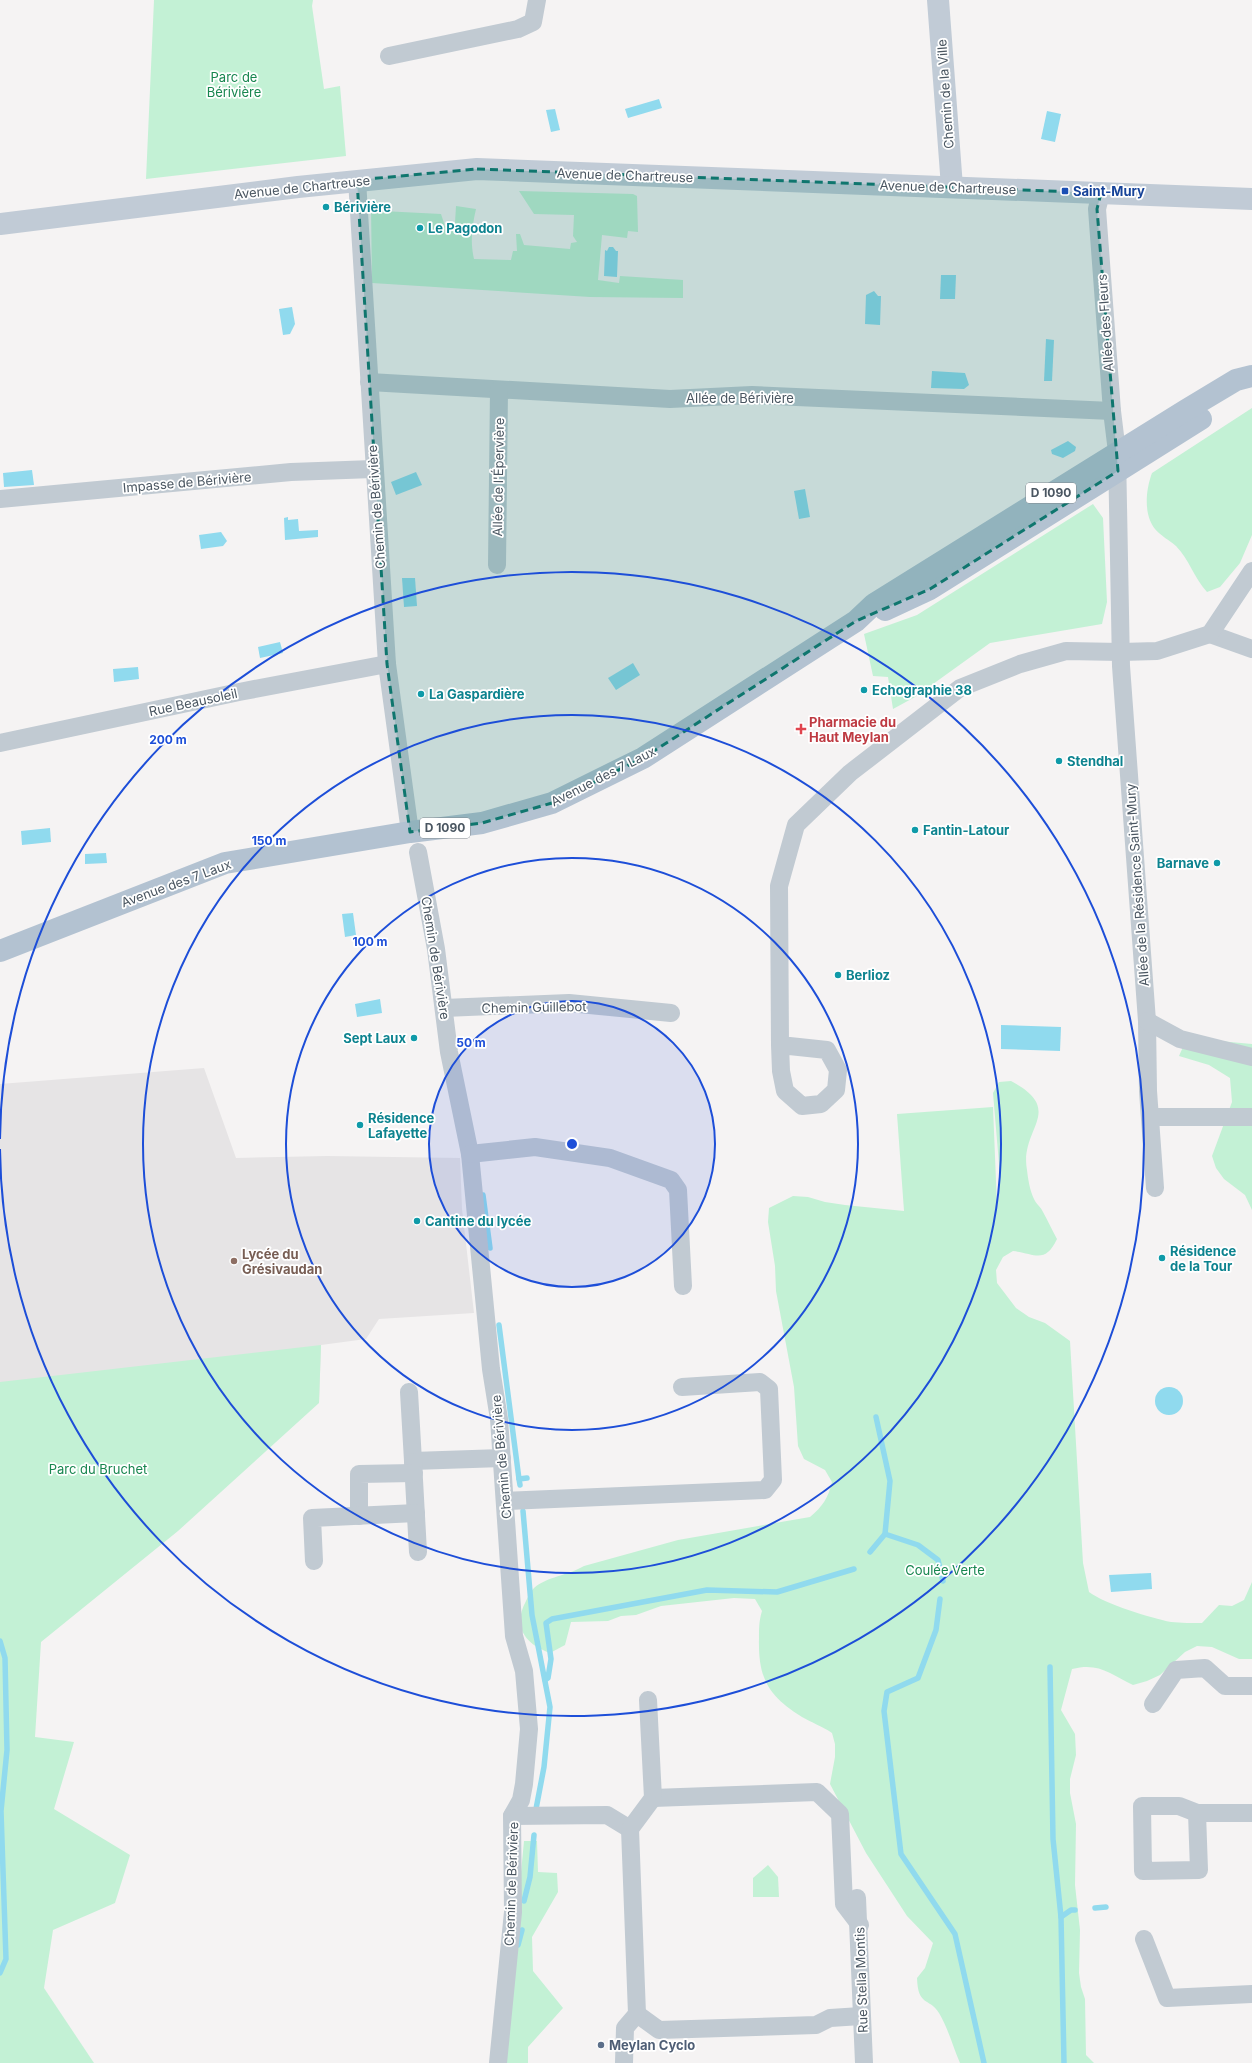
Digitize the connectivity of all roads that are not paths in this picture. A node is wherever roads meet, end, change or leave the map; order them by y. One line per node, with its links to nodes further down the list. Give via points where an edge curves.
1 (537, 0): 3 (street, via 533,22 518,29)
2 (938, 0): 5 (street, Chemin de la Ville)
3 (389, 56)
4 (357, 180): 5 (street, Avenue de Chartreuse, via 477,169); 8 (street, Avenue de Chartreuse); 10 (street, Chemin de Bérivière)
5 (952, 187): 6 (street, Avenue de Chartreuse)
6 (1101, 193): 7 (street, Avenue de Chartreuse); 13 (street, Allée des Fleurs, via 1097,209)
7 (1252, 199)
8 (0, 224)
9 (1252, 376): 14 (main road, D 1090, via 1236,380)
10 (369, 382): 12 (street, Allée de Bérivière); 15 (street, Chemin de Bérivière)
11 (1252, 384): 14 (main road, D 1090, via 1241,393)
12 (498, 390): 13 (street, Allée de Bérivière, via 670,399 752,396); 17 (street, Allée de l'Épervière)
13 (1112, 411): 14 (street, Allée des Fleurs)
14 (1118, 462): 21 (street, Allée de la Résidence Saint-Mury); 24 (main road, Avenue des 7 Laux / D 1090, via 874,604 856,621 642,758 552,803)
15 (373, 469): 16 (street, Impasse de Bérivière, via 291,472); 22 (street, Chemin de Bérivière)
16 (0, 499)
17 (496, 565)
18 (1252, 571): 19 (street)
19 (1210, 634): 20 (street); 21 (street, via 1158,651)
20 (1252, 649)
21 (1121, 652): 28 (street, Allée de la Résidence Saint-Mury); 29 (street, via 1066,651 1020,664 960,688 850,773 796,825 780,886)
22 (387, 664): 23 (street, Rue Beausoleil); 24 (street, Chemin de Bérivière)
23 (0, 742)
24 (414, 842): 25 (main road, Avenue des 7 Laux / D 1090, via 225,863); 26 (street, Chemin de Bérivière)
25 (0, 951)
26 (444, 1008): 27 (street, Chemin Guillebot, via 568,1003); 33 (street, Chemin de Bérivière, via 449,1052)
27 (671, 1013)
28 (1147, 1021): 30 (street, via 1180,1038); 31 (street, Allée de la Résidence Saint-Mury)
29 (780, 1045)
30 (1252, 1057)
31 (1150, 1117): 32 (street); 34 (street, Allée de la Résidence Saint-Mury)
32 (1252, 1117)
33 (470, 1154): 35 (street, via 535,1147 610,1158 671,1180 678,1190); 38 (street, Chemin de Bérivière)
34 (1155, 1188)
35 (683, 1286)
36 (682, 1387): 40 (street, via 760,1382 769,1389 773,1480 765,1490)
37 (409, 1392): 39 (street)
38 (502, 1458): 39 (street); 40 (street, Chemin de Bérivière)
39 (414, 1467): 41 (street); 42 (street, via 359,1474)
40 (505, 1501): 51 (street, Chemin de Bérivière, via 514,1636 524,1671 529,1729 521,1800)
41 (416, 1513): 42 (street); 43 (street)
42 (359, 1516): 44 (street, via 312,1518)
43 (418, 1552)
44 (314, 1560)
45 (1252, 1686): 47 (street, via 1225,1686 1205,1668 1176,1670)
46 (648, 1700): 48 (street)
47 (1153, 1704)
48 (653, 1798): 52 (street); 54 (street, via 817,1792 840,1814 844,1904)
49 (1197, 1813): 49 (street, via 1179,1806 1142,1806 1143,1871 1199,1870); 50 (street)
50 (1252, 1813)
51 (512, 1816): 52 (street, via 606,1815); 59 (street, Chemin de Bérivière, via 513,1912)
52 (630, 1829): 57 (street)
53 (858, 1898): 54 (street, Rue Stella Montis)
54 (860, 1925): 58 (street, Rue Stella Montis)
55 (1144, 1939): 56 (street, via 1167,1998)
56 (1252, 1994)
57 (638, 2014): 58 (street, via 659,2030 816,2025 830,2018); 60 (street, via 625,2028)
58 (861, 2016): 61 (street, Rue Stella Montis)
59 (498, 2063)
60 (624, 2063)
61 (864, 2063)

